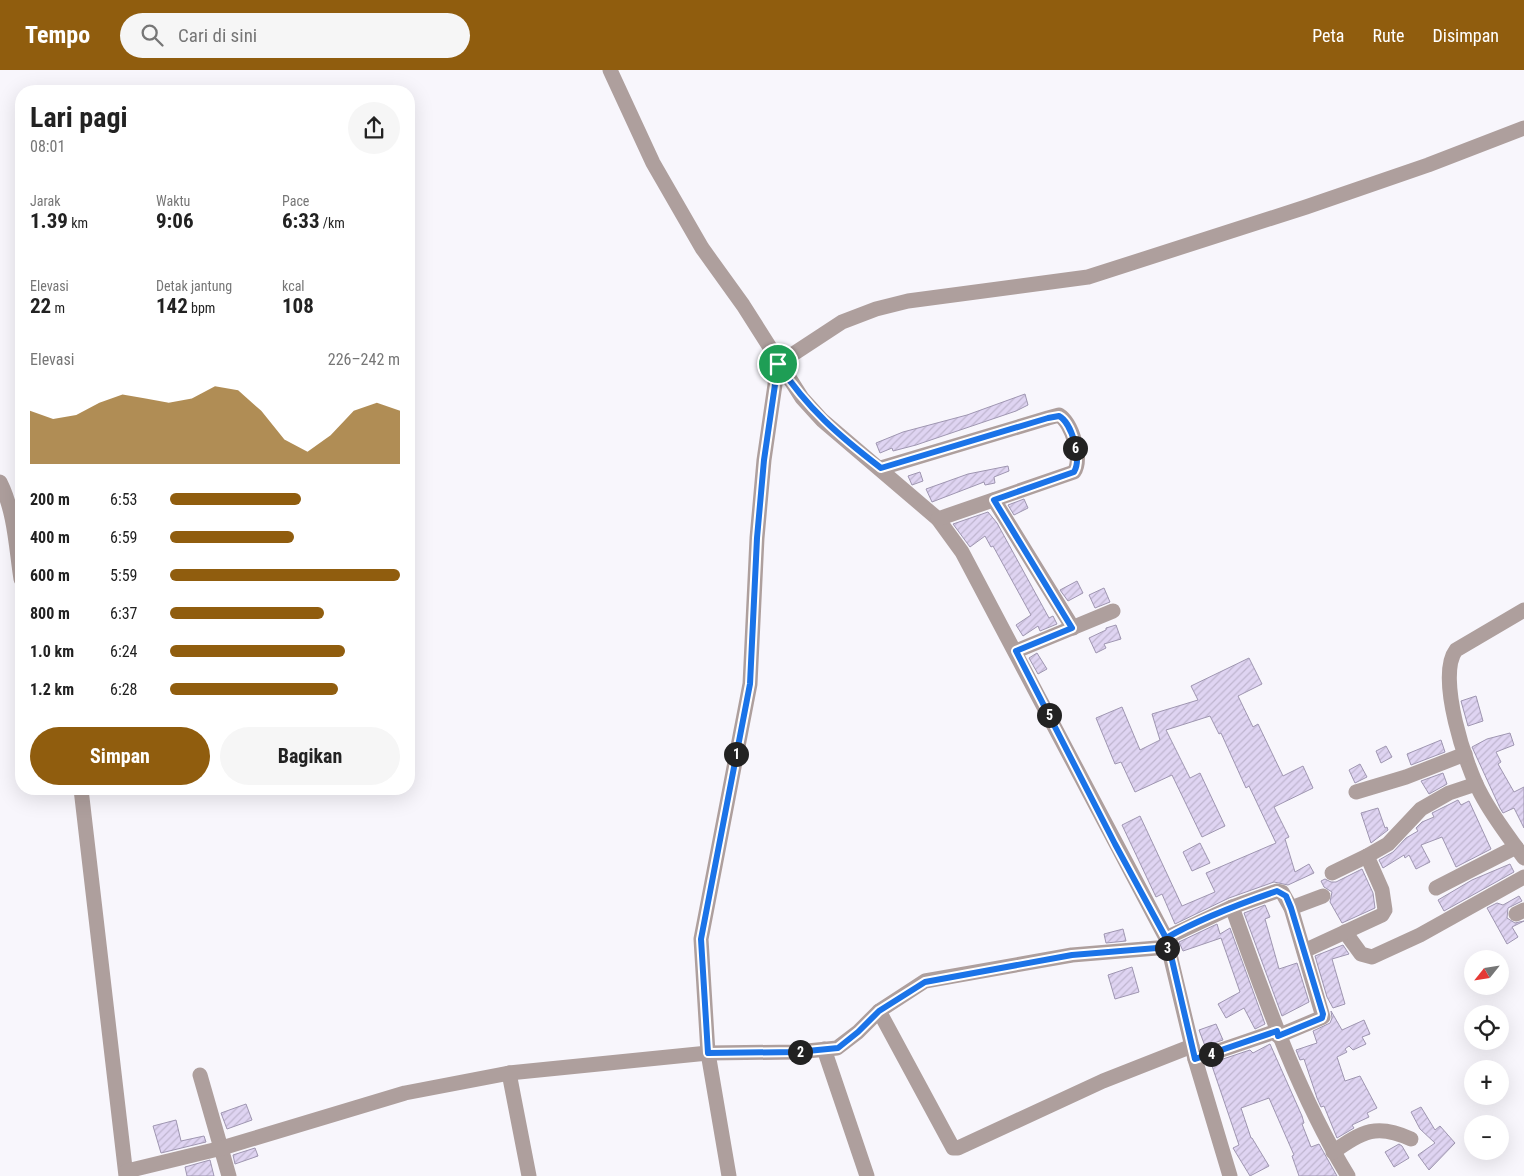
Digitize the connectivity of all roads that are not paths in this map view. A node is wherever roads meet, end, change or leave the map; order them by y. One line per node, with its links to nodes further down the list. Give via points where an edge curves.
1 (610, 70): 3 (street, via 652,163 702,248 743,305)
2 (1524, 128): 3 (street, via 1306,207 1088,277 908,300 876,309 842,322)
3 (778, 364): 4 (street, via 822,420); 31 (street, via 757,538 750,684 701,939)
4 (881, 468): 6 (street, via 1048,418 1063,418 1070,430 1077,457 1078,466 1074,472); 7 (street)
5 (0, 482): 8 (street, via 7,497)
6 (994, 500): 7 (street); 11 (street)
7 (938, 519): 12 (street, via 962,552)
8 (15, 536)
9 (1524, 610): 13 (street, via 1456,650 1452,656 1450,692 1456,728)
10 (1113, 611): 11 (street)
11 (1072, 628): 12 (street)
12 (1016, 651): 26 (street)
13 (1465, 754): 14 (street); 15 (street)
14 (1476, 784): 17 (street, via 1492,814); 18 (street, via 1434,800 1413,815 1388,844)
15 (1356, 792)
16 (82, 795): 38 (street)
17 (1522, 854): 21 (street)
18 (1367, 856): 19 (street); 25 (street, via 1382,890 1385,910 1377,918)
19 (1332, 873)
20 (1524, 877): 25 (street, via 1420,935 1372,957 1361,954)
21 (1436, 888)
22 (1324, 896): 24 (street)
23 (1232, 907): 24 (street, via 1277,891 1286,896); 26 (street); 29 (street)
24 (1291, 908): 27 (street)
25 (1346, 932): 27 (street)
26 (1167, 943): 28 (street, via 950,976 925,982); 32 (street)
27 (1304, 951): 29 (street, via 1323,1017)
28 (879, 1011): 30 (street, via 838,1048); 32 (street, via 953,1148 1103,1081)
29 (1278, 1033): 32 (street); 37 (street)
30 (824, 1050): 31 (street); 42 (street)
31 (708, 1053): 33 (street); 41 (street)
32 (1193, 1053): 43 (street)
33 (509, 1073): 36 (street, via 405,1093); 40 (street)
34 (200, 1076): 36 (street)
35 (1411, 1139): 37 (street, via 1396,1132 1371,1130)
36 (222, 1148): 38 (street); 39 (street)
37 (1333, 1152): 44 (street)
38 (126, 1174)
39 (229, 1176)
40 (529, 1176)
41 (729, 1176)
42 (867, 1176)
43 (1230, 1176)
44 (1348, 1176)

